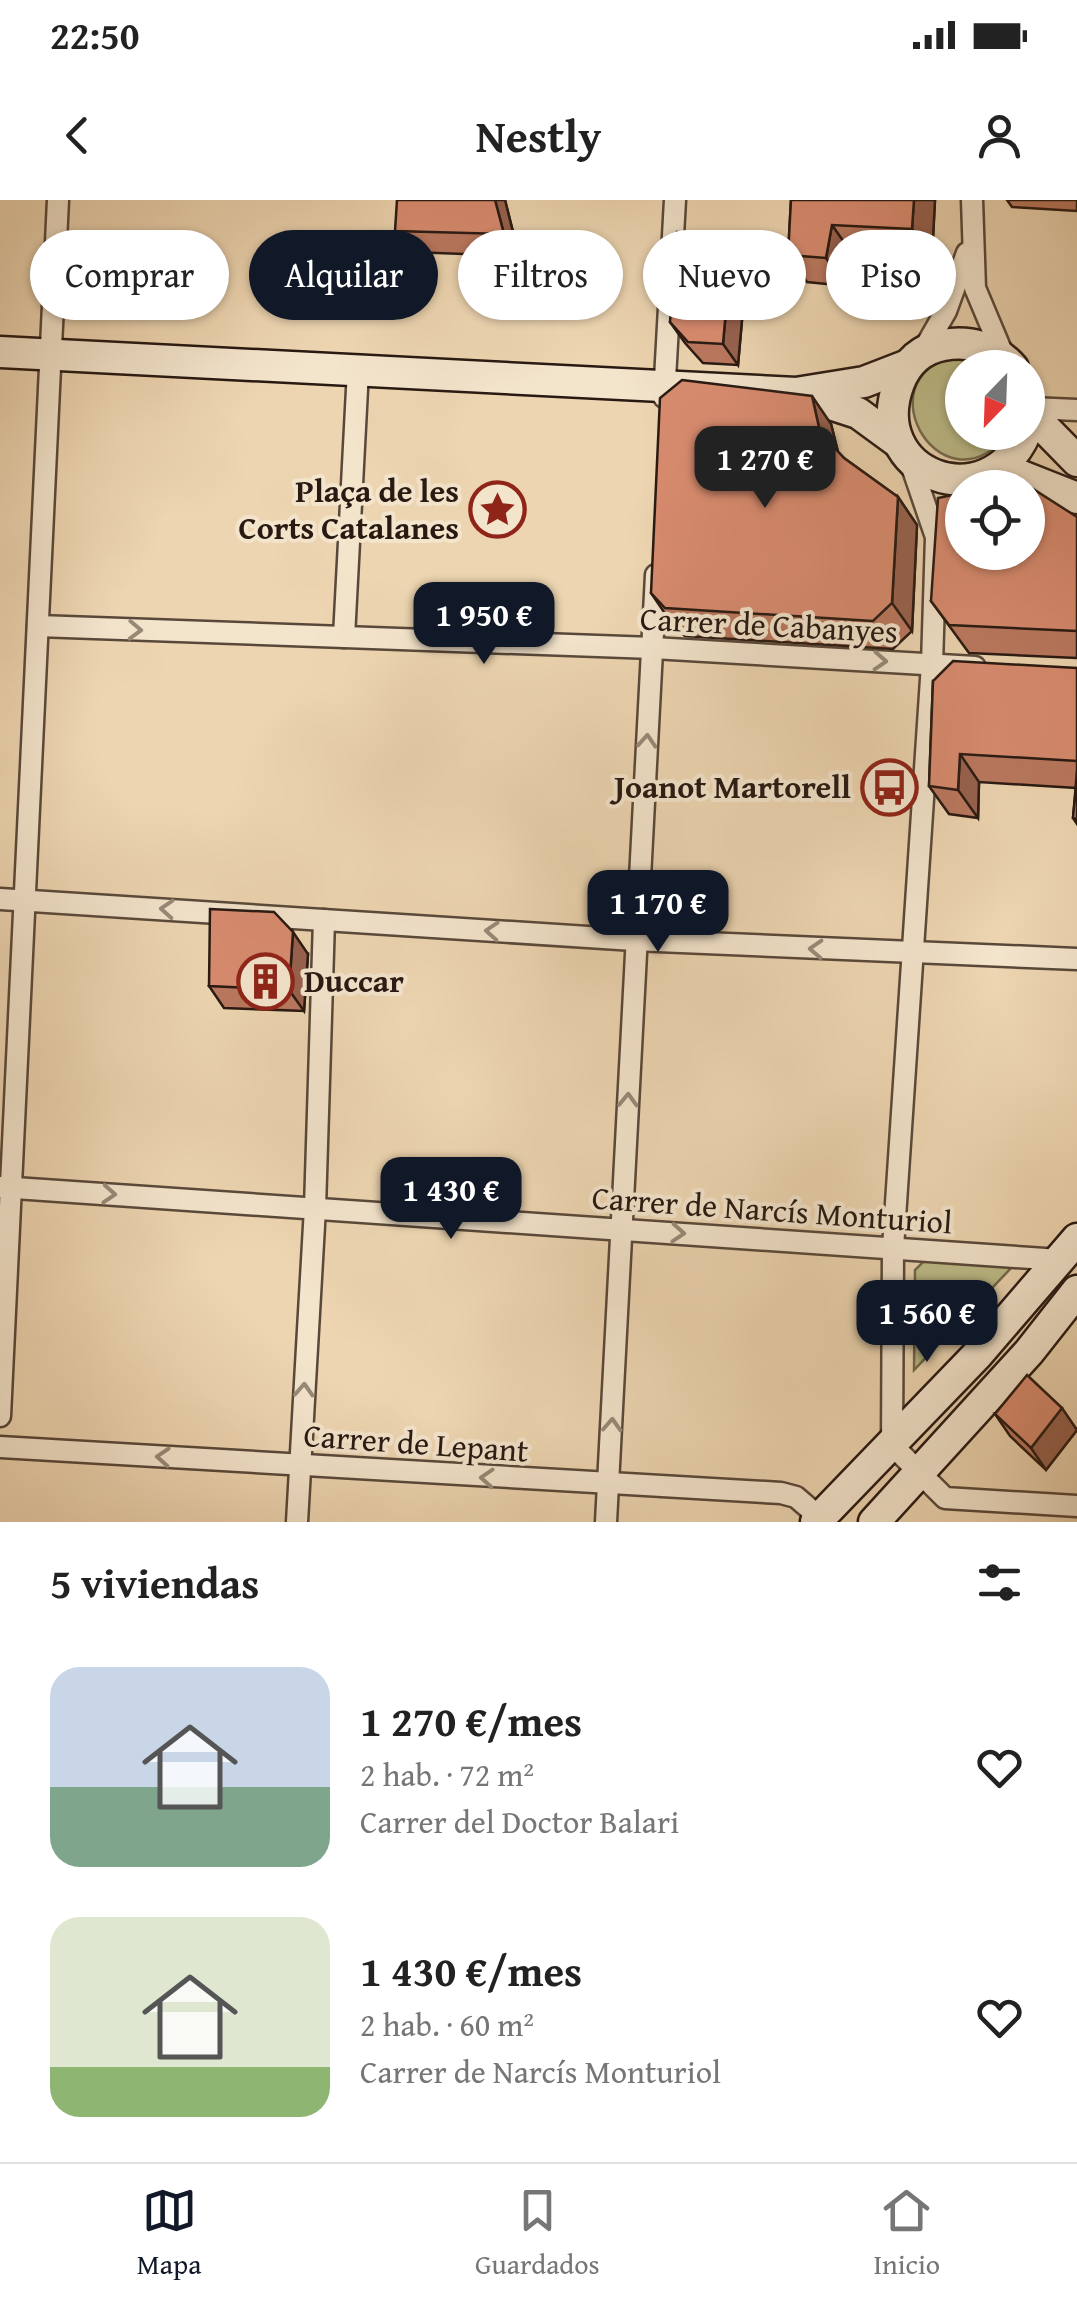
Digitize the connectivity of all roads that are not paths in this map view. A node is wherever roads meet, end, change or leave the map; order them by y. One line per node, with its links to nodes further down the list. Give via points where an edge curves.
1 (58, 200): 8 (street)
2 (675, 200): 11 (street)
3 (972, 200): 4 (street)
4 (971, 231): 6 (street, via 975,288); 9 (street, via 955,290)
5 (981, 350): 9 (main road, via 966,343)
6 (1003, 350)
7 (0, 352): 8 (main road)
8 (49, 354): 10 (main road); 27 (street)
9 (915, 358): 12 (main road, via 864,382); 18 (main road, via 891,413)
10 (358, 370): 11 (main road); 28 (street)
11 (665, 386): 12 (main road); 15 (street)
12 (796, 393): 18 (main road, via 858,413)
13 (1077, 410): 14 (street)
14 (1045, 414)
15 (663, 424)
16 (1045, 432): 19 (main road)
17 (1010, 450): 20 (main road)
18 (905, 452): 22 (main road); 25 (street)
19 (1077, 461)
20 (1001, 468): 21 (main road); 23 (main road)
21 (998, 470)
22 (945, 478)
23 (1077, 498)
24 (945, 520): 25 (street)
25 (936, 537): 30 (street)
26 (657, 555): 29 (street)
27 (38, 626): 28 (street, Carrer de Cabanyes, one-way to 28); 33 (street)
28 (344, 637): 29 (street, Carrer de Cabanyes)
29 (652, 648): 30 (street, Carrer de Cabanyes, one-way to 30); 35 (street, one-way to 29)
30 (932, 664): 31 (street, Carrer de Cabanyes); 36 (street)
31 (1005, 669)
32 (0, 899): 33 (street)
33 (28, 900): 34 (street, one-way to 33); 38 (street)
34 (324, 920): 35 (street, one-way to 34); 39 (street)
35 (634, 940): 36 (street, one-way to 35); 40 (street, one-way to 35)
36 (914, 953): 37 (street); 42 (street)
37 (1077, 959)
38 (6, 1187): 39 (street, Carrer de Narcís Monturiol, one-way to 39); 44 (street)
39 (315, 1208): 40 (street, Carrer de Narcís Monturiol); 47 (street, one-way to 39)
40 (622, 1229): 42 (street, Carrer de Narcís Monturiol, one-way to 42); 49 (street, one-way to 40)
41 (1072, 1244): 42 (street, Carrer de Narcís Monturiol); 45 (main road)
42 (894, 1248): 45 (street)
43 (1077, 1291): 48 (main road)
44 (0, 1416)
45 (892, 1446): 48 (street); 51 (main road)
46 (0, 1447): 47 (street, Carrer de Lepant, one-way to 46)
47 (300, 1466): 49 (street, Carrer de Lepant, one-way to 47); 52 (street)
48 (918, 1476): 50 (street, via 945,1498); 54 (main road)
49 (609, 1486): 51 (street, Carrer de Lepant, via 781,1493 796,1497); 53 (street)
50 (1077, 1506)
51 (821, 1520)
52 (297, 1522)
53 (606, 1522)
54 (874, 1522)

